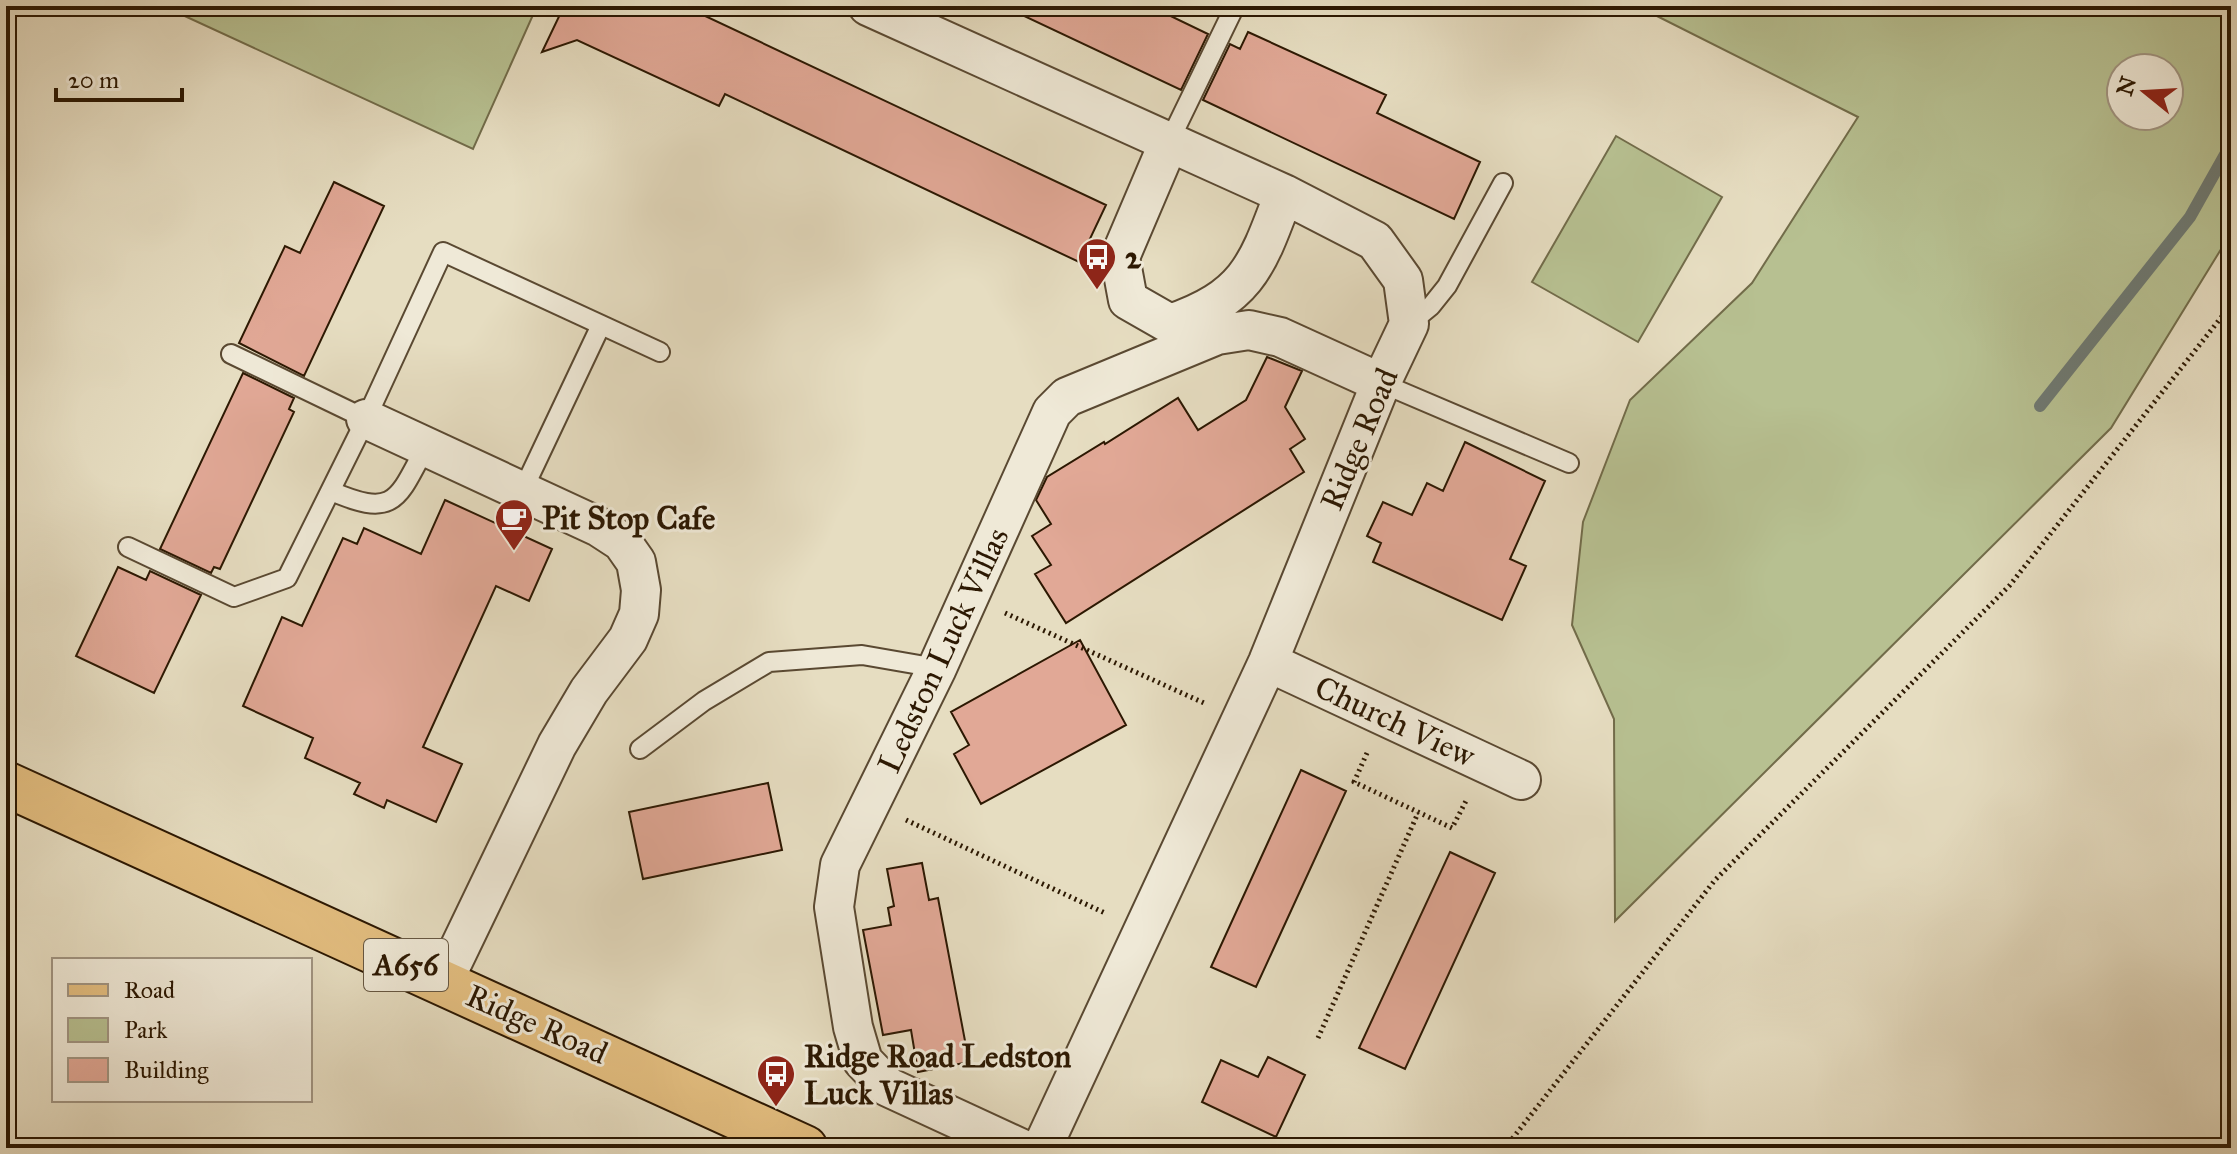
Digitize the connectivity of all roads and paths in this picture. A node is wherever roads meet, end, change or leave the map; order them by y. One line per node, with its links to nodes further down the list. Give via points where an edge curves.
1 (868, 6): 3 (street)
2 (1235, 6): 3 (lane)
3 (1169, 142): 5 (street); 5 (street, via 1120,257 1128,300 1170,324 1235,291 1263,250)
4 (1503, 183): 7 (lane, via 1447,286)
5 (1284, 194): 7 (street, via 1375,241 1403,280)
6 (2231, 305): 35 (path, via 2010,585 1715,880)
7 (1409, 324): 11 (street, Ridge Road)
8 (601, 325): 9 (lane); 12 (lane, via 443,252); 16 (lane)
9 (660, 352)
10 (231, 354): 12 (lane)
11 (1381, 383): 14 (lane); 18 (street, Ledston Luck Villas, via 1280,337 1249,330 1217,335 1067,397 1052,412); 19 (street, Ridge Road)
12 (366, 419): 13 (street); 15 (lane)
13 (425, 448): 15 (lane, via 403,489 390,501 363,504); 16 (street)
14 (1569, 463)
15 (331, 491): 17 (lane, via 287,578 234,597)
16 (522, 492): 30 (street, via 622,542 636,562 639,614 557,745)
17 (128, 547)
18 (969, 596): 20 (street, Ledston Luck Villas); 22 (path)
19 (1268, 662): 21 (street, Church View); 22 (street, Ridge Road)
20 (937, 668): 23 (lane, via 862,655 769,662 704,701); 27 (street, Ledston Luck Villas)
21 (1385, 716): 24 (street, Church View); 28 (path, via 1354,782)
22 (1241, 720): 29 (street, Ridge Road)
23 (640, 749)
24 (1484, 763): 25 (street, Church View); 28 (path, via 1452,828)
25 (1521, 780)
26 (6, 784): 30 (main road, Ridge Road / A656)
27 (870, 803): 29 (path); 33 (street, Ledston Luck Villas, via 840,865 834,907 863,1061 888,1087)
28 (1418, 813): 31 (path)
29 (1144, 931): 34 (street, Ridge Road)
30 (443, 982): 32 (main road, Ridge Road / A656)
31 (1318, 1038)
32 (805, 1148)
33 (1020, 1148)
34 (1042, 1148)
35 (1505, 1148)

